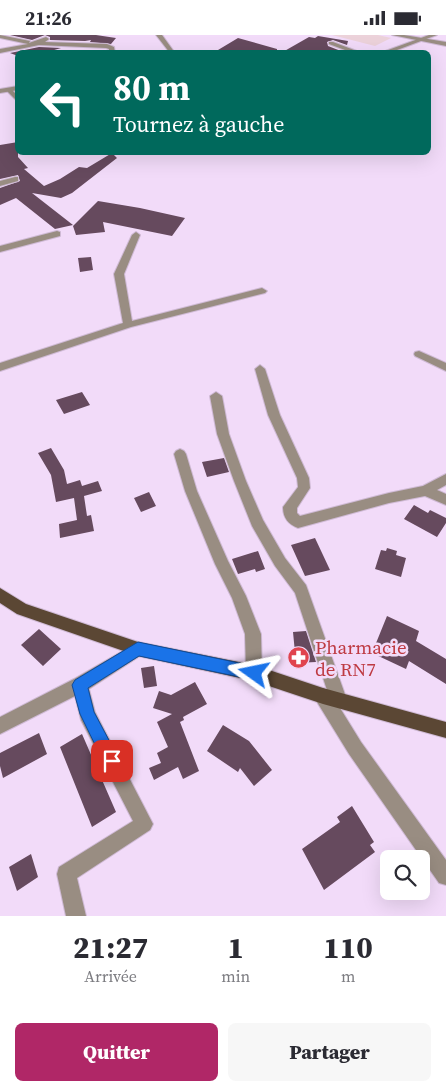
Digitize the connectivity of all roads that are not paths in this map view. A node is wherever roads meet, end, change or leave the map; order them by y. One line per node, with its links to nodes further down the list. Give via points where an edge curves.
1 (53, 35): 7 (street)
2 (159, 35): 11 (street)
3 (395, 35): 6 (street)
4 (434, 35): 6 (street)
5 (0, 36): 7 (street)
6 (422, 40): 9 (street); 13 (street)
7 (36, 43): 10 (street, via 107,46); 14 (street)
8 (331, 43): 12 (street)
9 (446, 44)
10 (112, 50)
11 (171, 50)
12 (351, 50)
13 (391, 50)
14 (0, 51)
15 (15, 88): 16 (street)
16 (8, 89): 17 (street); 18 (street)
17 (0, 91)
18 (15, 97)
19 (15, 179): 20 (street)
20 (0, 184)
21 (57, 233): 23 (street)
22 (136, 235): 25 (street, via 119,274)
23 (0, 249)
24 (262, 291): 25 (street)
25 (128, 325): 27 (street)
26 (419, 354): 28 (street)
27 (0, 367)
28 (446, 367)
29 (260, 369): 33 (street, via 274,415 303,479 304,489 290,507 290,515 298,522)
30 (216, 396): 39 (street, via 224,434 257,522 301,590)
31 (180, 454): 37 (street, via 191,491 239,595 253,634)
32 (446, 479): 33 (street)
33 (426, 491): 34 (street)
34 (446, 500)
35 (0, 595): 36 (main road, via 22,609)
36 (138, 649): 37 (main road); 38 (street)
37 (254, 673): 39 (main road)
38 (80, 685): 40 (street); 43 (street, via 87,714 144,824 66,874)
39 (331, 698): 41 (main road); 42 (street, via 355,748)
40 (0, 726)
41 (446, 730)
42 (446, 876)
43 (76, 916)

